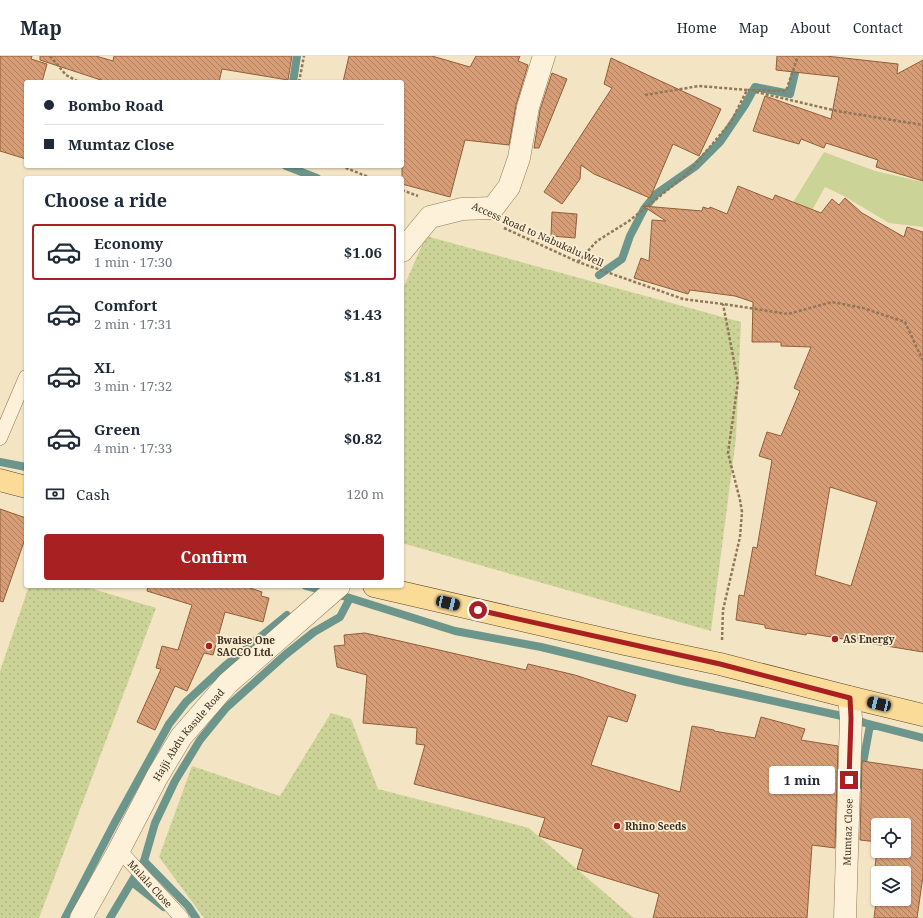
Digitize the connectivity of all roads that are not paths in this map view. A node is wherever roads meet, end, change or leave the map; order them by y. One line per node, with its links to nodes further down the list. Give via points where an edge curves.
1 (544, 56): 2 (street, via 528,107 519,158 509,187 494,208 462,209 430,217)
2 (404, 249)
3 (24, 383): 4 (lane)
4 (0, 438)
5 (0, 480): 6 (main road)
6 (24, 486)
7 (337, 588): 11 (street, Hajji Abdu Kasule Road, via 228,682 181,737 157,777)
8 (383, 588): 9 (main road, via 720,664)
9 (850, 698): 10 (main road); 14 (street, Mumtaz Close)
10 (923, 715)
11 (120, 850): 12 (street, Hajji Abdu Kasule Road); 13 (lane, Malala Close)
12 (81, 918)
13 (182, 918)
14 (845, 918)

